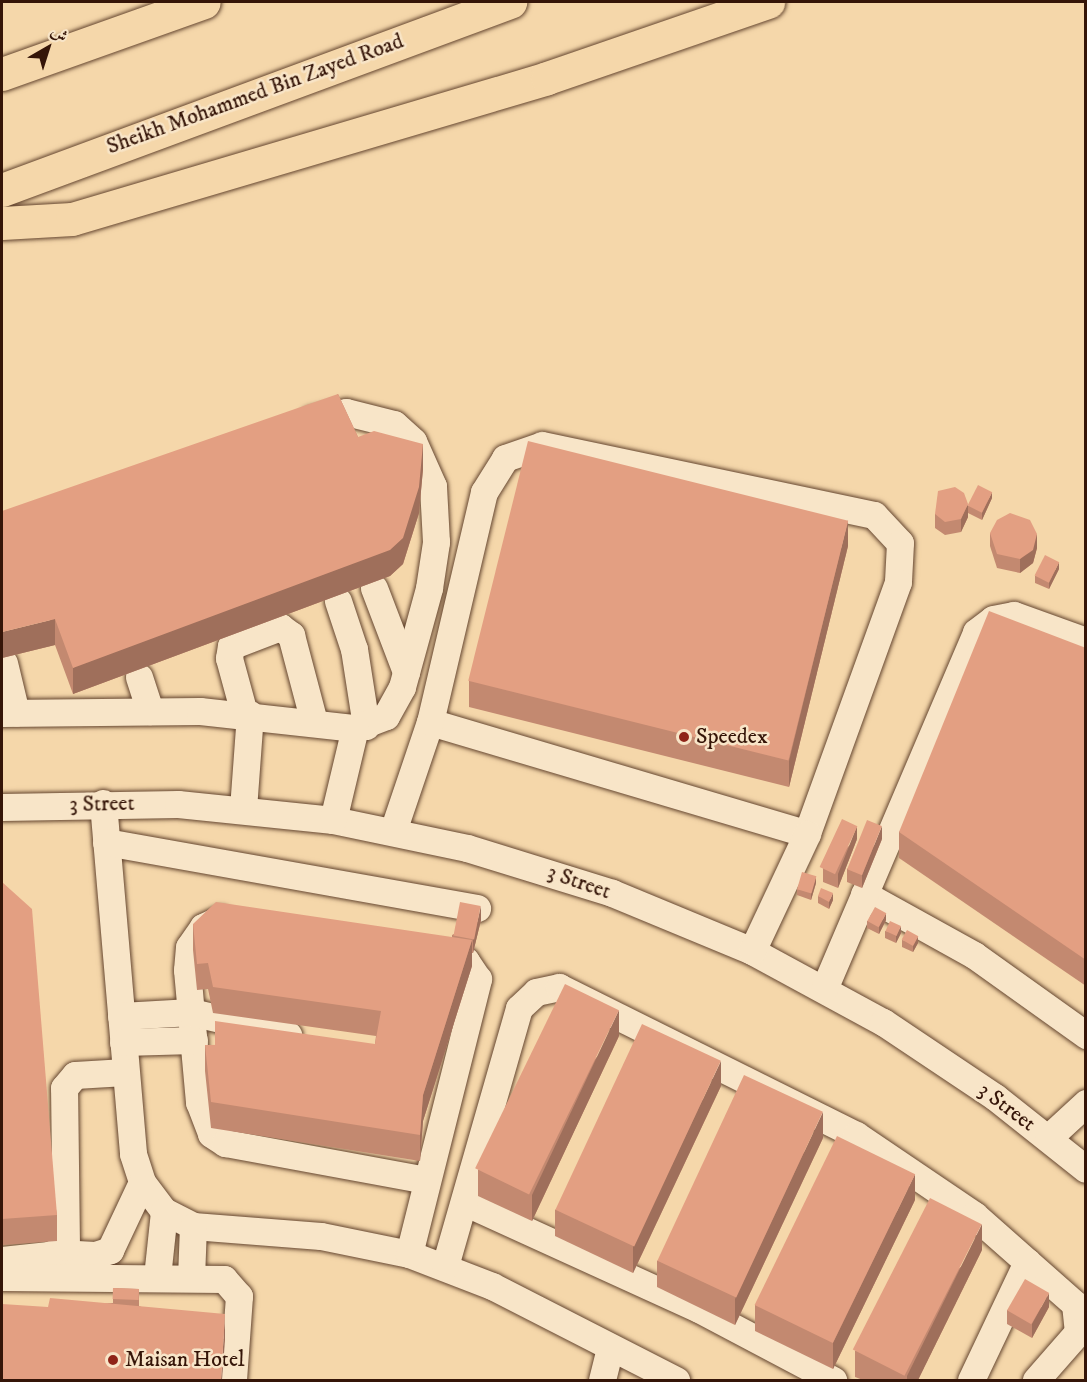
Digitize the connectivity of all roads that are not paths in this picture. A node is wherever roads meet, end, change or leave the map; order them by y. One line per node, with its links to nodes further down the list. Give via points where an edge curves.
1 (204, 2): 4 (highway)
2 (510, 2): 5 (highway, Sheikh Mohammed Bin Zayed Road)
3 (768, 2): 6 (highway, via 547,78 72,219)
4 (2, 74)
5 (2, 190)
6 (2, 223)
7 (288, 428): 12 (street, via 346,412 371,414 400,430 426,462 436,542)
8 (374, 588): 12 (street)
9 (338, 601): 19 (street, via 354,649)
10 (1086, 641): 27 (street, via 1014,615 993,619 976,632)
11 (3, 663): 15 (street)
12 (406, 672): 19 (street, via 396,703 386,716)
13 (139, 677): 14 (street)
14 (150, 711): 15 (street); 16 (street)
15 (9, 713)
16 (247, 714): 17 (street); 17 (street, via 229,658 231,646 280,627 291,635); 22 (street)
17 (314, 722): 19 (street)
18 (430, 722): 24 (street); 25 (street); 25 (street, via 484,492 491,473 522,448 552,447 874,515 890,527 903,563)
19 (360, 727): 23 (street)
20 (103, 803): 21 (street, 3 Street); 22 (street, 3 Street); 26 (street)
21 (2, 807)
22 (243, 809): 23 (street, 3 Street)
23 (333, 820): 24 (street, 3 Street)
24 (393, 831): 31 (street, 3 Street, via 612,893)
25 (807, 834): 31 (street)
26 (106, 842): 28 (street); 34 (street)
27 (864, 894): 32 (street); 35 (street, via 974,955)
28 (477, 908)
29 (248, 920): 33 (street, via 224,918 203,927 189,947)
30 (410, 950): 42 (street, via 466,961 478,979)
31 (752, 951): 32 (street, 3 Street)
32 (824, 989): 40 (street, 3 Street, via 939,1059)
33 (191, 1012): 34 (street); 36 (street); 37 (street)
34 (122, 1029): 36 (street); 38 (street)
35 (1086, 1035)
36 (194, 1040): 42 (street, via 202,1119 225,1143)
37 (311, 1040)
38 (125, 1072): 43 (street, via 133,1154); 47 (street, via 75,1075 64,1088 70,1238)
39 (1086, 1103): 40 (street)
40 (1048, 1138): 41 (street, 3 Street)
41 (1086, 1169)
42 (427, 1180): 48 (street)
43 (142, 1182): 45 (street); 47 (street, via 110,1250 95,1255)
44 (464, 1202): 50 (street, via 519,1008 536,992 559,987 856,1135 917,1173); 51 (street); 59 (street, via 699,1309)
45 (164, 1211): 46 (street); 53 (street)
46 (193, 1226): 48 (street, via 321,1236); 54 (street)
47 (58, 1253): 49 (street)
48 (409, 1254): 51 (street)
49 (2, 1260)
50 (1027, 1262): 60 (street); 61 (street, via 1075,1304 1080,1317 1078,1332)
51 (445, 1266): 55 (street)
52 (2, 1277): 53 (street)
53 (158, 1277): 54 (street)
54 (191, 1278): 56 (street, via 224,1279 236,1289)
55 (610, 1347): 57 (street); 58 (street)
56 (233, 1380)
57 (602, 1380)
58 (675, 1380)
59 (833, 1380)
60 (971, 1380)
61 (1036, 1380)

